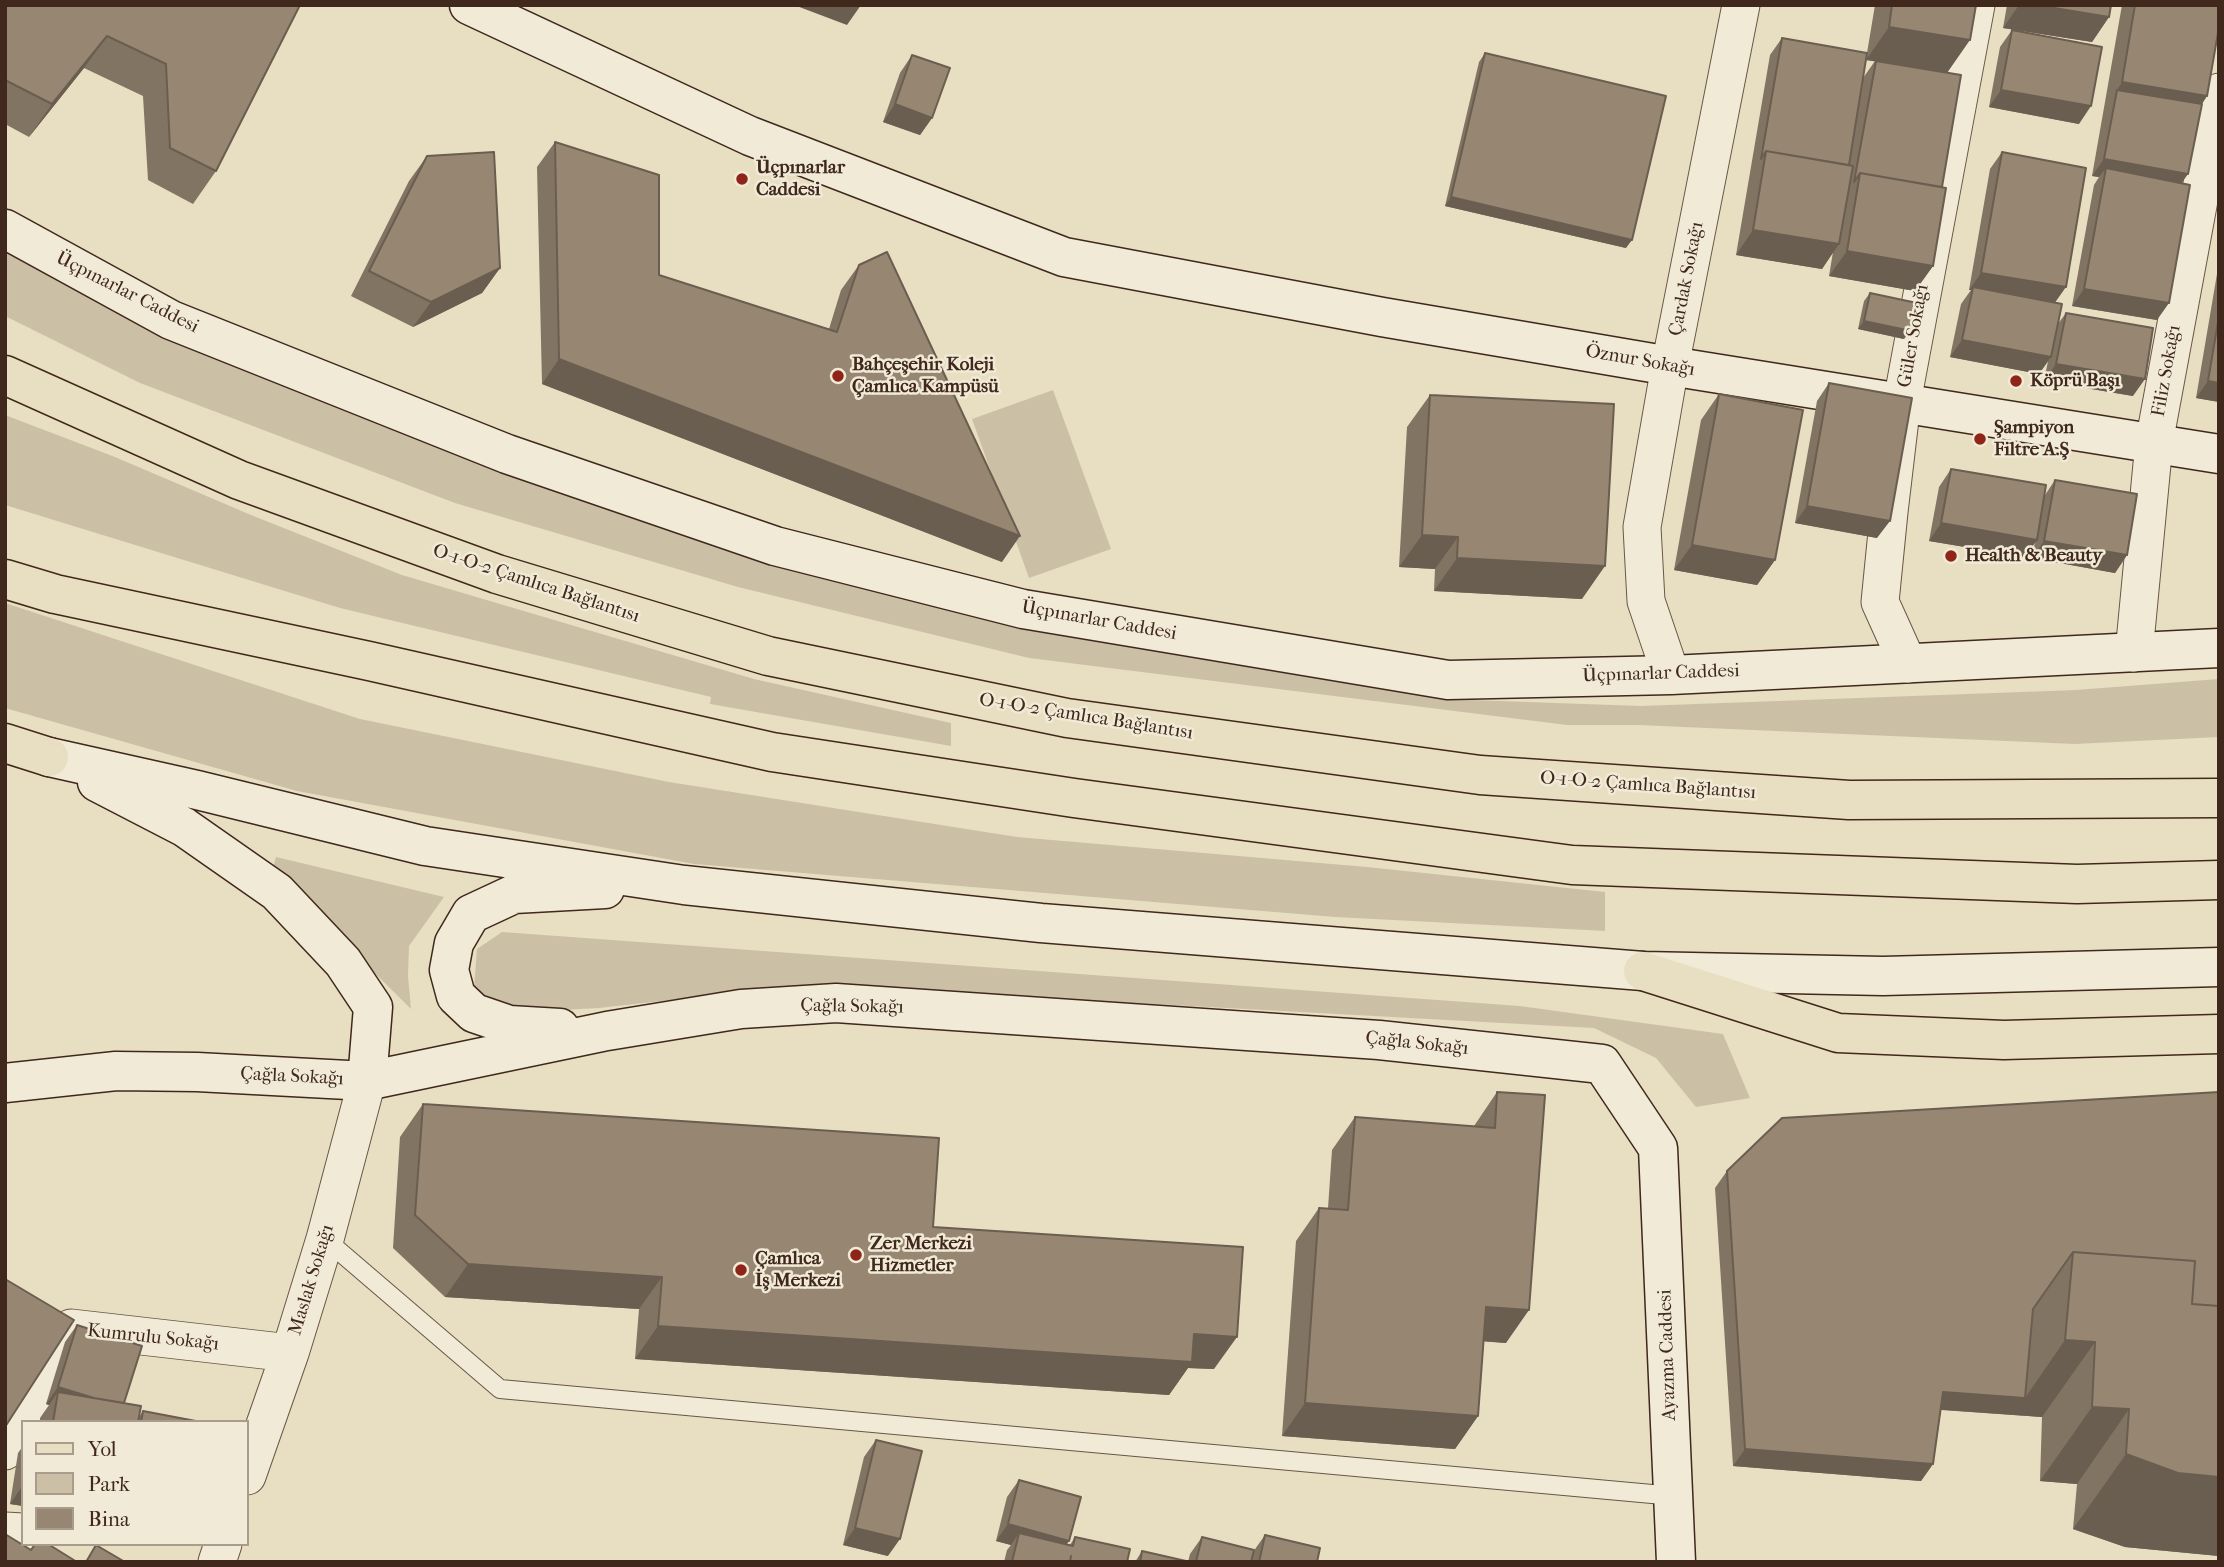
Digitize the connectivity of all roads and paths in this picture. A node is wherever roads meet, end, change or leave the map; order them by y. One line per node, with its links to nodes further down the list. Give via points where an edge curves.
1 (469, 5): 6 (main road, Öznur Sokağı, via 750,136 1064,257)
2 (1741, 5): 6 (street, Çardak Sokağı)
3 (1976, 5): 8 (street, Güler Sokağı)
4 (2219, 92): 9 (street, Filiz Sokağı)
5 (5, 229): 15 (main road, Üçpınarlar Caddesi, via 171,320 507,454 775,546 1023,609 1448,680)
6 (1670, 366): 8 (main road, Öznur Sokağı); 15 (street, Çardak Sokağı, via 1642,527 1646,601)
7 (5, 375): 18 (main road, O-1-O-2 Çamlıca Bağlantısı, via 239,480 497,574 768,656 1067,718 1480,775 1849,800)
8 (1902, 402): 9 (main road, Öznur Sokağı); 14 (street, Güler Sokağı, via 1880,603)
9 (2154, 443): 10 (main road, Öznur Sokağı); 13 (street, Filiz Sokağı)
10 (2219, 454)
11 (5, 579): 19 (main road, via 55,594 772,752 1129,806 1572,865 2077,884)
12 (2219, 648): 13 (main road, Üçpınarlar Caddesi)
13 (2134, 653): 14 (main road, Üçpınarlar Caddesi)
14 (1908, 664): 15 (main road, Üçpınarlar Caddesi)
15 (1671, 675)
16 (5, 743): 17 (main road)
17 (49, 757): 20 (main road, via 425,846); 25 (main road, via 184,827 277,892 343,962 373,1007)
18 (2219, 799)
19 (2219, 880)
20 (684, 885): 22 (main road, via 1041,923); 23 (main road, via 514,894 471,915 454,943 449,970 456,996 474,1013 509,1025)
21 (2219, 967): 22 (main road, via 1883,976)
22 (1643, 971): 24 (main road, via 1838,1033 2004,1040)
23 (607, 1031): 25 (main road, Çağla Sokağı); 27 (main road, Çağla Sokağı, via 741,1009 836,1003 1379,1040 1602,1063)
24 (2219, 1034)
25 (366, 1081): 26 (main road, Çağla Sokağı, via 116,1070); 28 (street, Maslak Sokağı)
26 (5, 1083)
27 (1658, 1148): 34 (main road, Ayazma Caddesi)
28 (325, 1239): 29 (street, Maslak Sokağı); 34 (lane, via 500,1389)
29 (290, 1353): 30 (street, Kumrulu Sokağı, via 71,1328); 33 (street, Maslak Sokağı)
30 (22, 1420)
31 (21, 1421): 32 (street, Kumrulu Sokağı)
32 (5, 1451)
33 (248, 1473)
34 (1674, 1496): 35 (main road, Ayazma Caddesi)
35 (1675, 1562)

